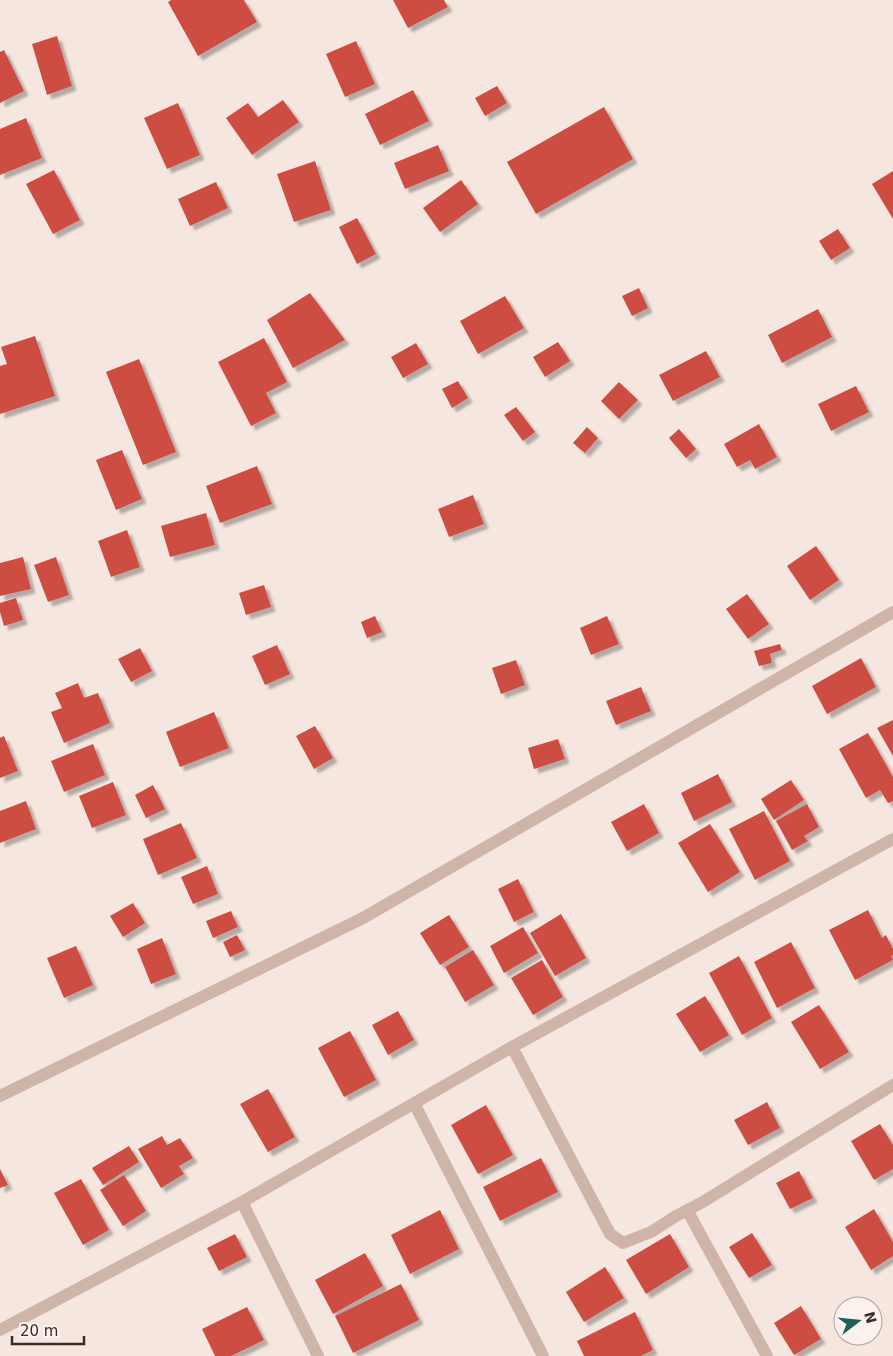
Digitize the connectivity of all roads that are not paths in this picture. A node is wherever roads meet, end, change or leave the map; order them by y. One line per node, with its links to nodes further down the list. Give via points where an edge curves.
1 (893, 612): 5 (street, via 363,918)
2 (893, 839): 3 (street)
3 (512, 1047): 6 (street); 8 (street, via 610,1234 623,1243 651,1232)
4 (893, 1085): 8 (street)
5 (0, 1096)
6 (414, 1103): 7 (street); 11 (street)
7 (242, 1202): 9 (street); 10 (street)
8 (687, 1210): 12 (street)
9 (0, 1330)
10 (318, 1356)
11 (543, 1356)
12 (766, 1356)

